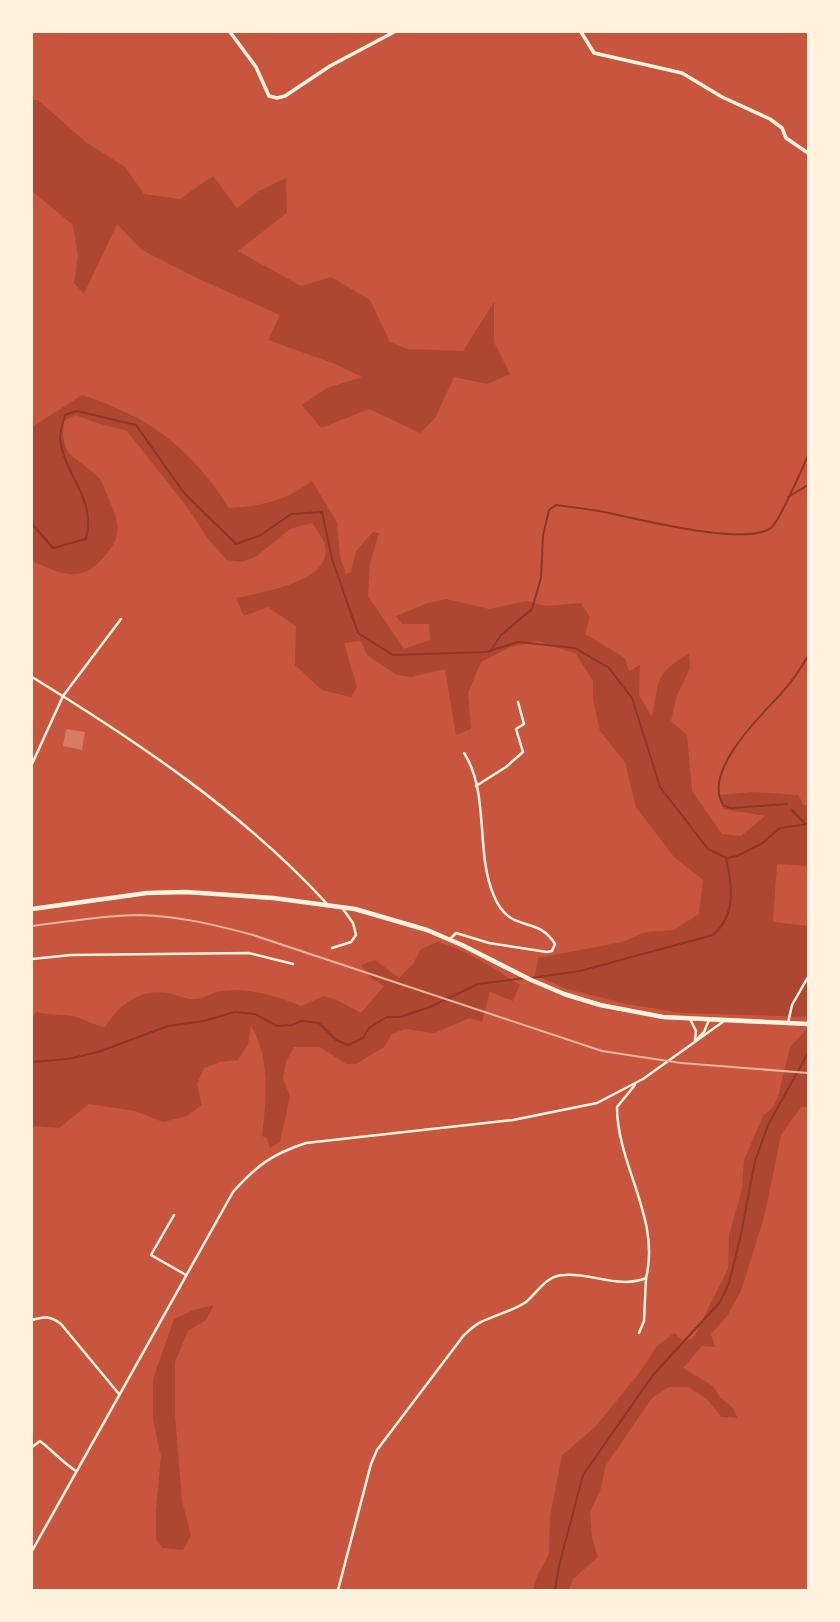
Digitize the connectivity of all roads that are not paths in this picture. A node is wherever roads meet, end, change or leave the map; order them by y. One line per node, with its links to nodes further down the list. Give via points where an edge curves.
1 (230, 32): 2 (street, via 256,67 269,96 277,98)
2 (394, 32)
3 (581, 32): 4 (street, via 594,53 682,73 770,119)
4 (808, 153)
5 (121, 619): 7 (street)
6 (32, 677): 7 (street)
7 (63, 696): 10 (street); 12 (street, via 235,815)
8 (518, 702): 11 (street, via 524,724 516,729 523,752)
9 (464, 753): 11 (street)
10 (32, 764)
11 (476, 786): 15 (street, via 488,879 501,911 507,918 542,930 555,949 547,952 489,943 456,933)
12 (328, 905): 13 (main road); 14 (main road, via 186,892)
13 (341, 906): 15 (main road); 16 (street, via 356,936)
14 (32, 909)
15 (450, 939): 20 (main road, via 564,994 619,1010)
16 (332, 948)
17 (32, 958): 18 (street, via 249,953)
18 (293, 964)
19 (808, 977): 23 (street, via 792,1005)
20 (690, 1019): 21 (main road); 25 (street, via 696,1031)
21 (709, 1020): 22 (main road); 25 (street)
22 (724, 1021): 23 (main road); 25 (street)
23 (788, 1023): 24 (main road)
24 (808, 1024)
25 (694, 1042): 26 (street)
26 (637, 1083): 28 (street, via 597,1103 560,1112 306,1143 281,1151 253,1170 233,1192); 29 (street, via 617,1107 617,1118 647,1227)
27 (174, 1215): 28 (street, via 151,1255)
28 (186, 1275): 32 (street)
29 (646, 1279): 31 (street); 36 (street, via 624,1283 557,1276 525,1303 478,1323 464,1335 377,1450)
30 (32, 1320): 32 (street, via 53,1318 61,1324)
31 (639, 1333)
32 (119, 1394): 34 (street)
33 (32, 1447): 34 (street, via 44,1443)
34 (76, 1471): 35 (street)
35 (32, 1551)
36 (338, 1591)

